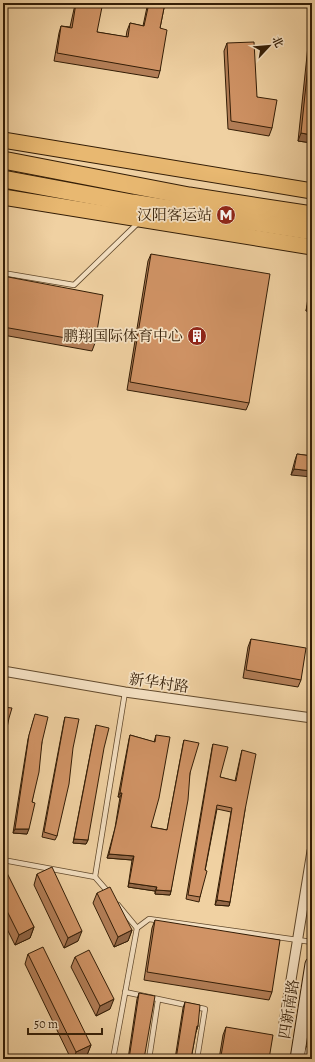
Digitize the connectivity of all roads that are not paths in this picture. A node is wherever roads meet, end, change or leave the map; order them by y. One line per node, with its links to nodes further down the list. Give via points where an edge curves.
1 (3, 140): 6 (main road)
2 (3, 154): 4 (highway)
3 (3, 160): 4 (highway)
4 (50, 168): 8 (highway)
5 (3, 179): 8 (highway)
6 (312, 191)
7 (3, 197): 10 (main road)
8 (189, 205): 9 (highway); 11 (highway)
9 (312, 215)
10 (142, 219): 12 (main road); 13 (lane, via 74,285)
11 (312, 232)
12 (312, 247)
13 (3, 273)
14 (3, 671): 15 (street, 新华村路)
15 (125, 692): 16 (street, 新华村路); 19 (lane)
16 (312, 718)
17 (312, 851): 21 (street)
18 (3, 860): 19 (lane)
19 (95, 877): 20 (lane)
20 (137, 928): 21 (lane, via 149,919); 24 (lane)
21 (298, 940): 22 (lane); 26 (street)
22 (312, 942)
23 (312, 964): 31 (main road, 四新南路)
24 (125, 992): 25 (lane); 28 (lane)
25 (158, 1000): 29 (lane); 30 (lane, via 205,1009)
26 (284, 1023)
27 (312, 1051): 32 (main road, 四新南路)
28 (113, 1059)
29 (149, 1059)
30 (198, 1059)
31 (297, 1059)
32 (311, 1059)

